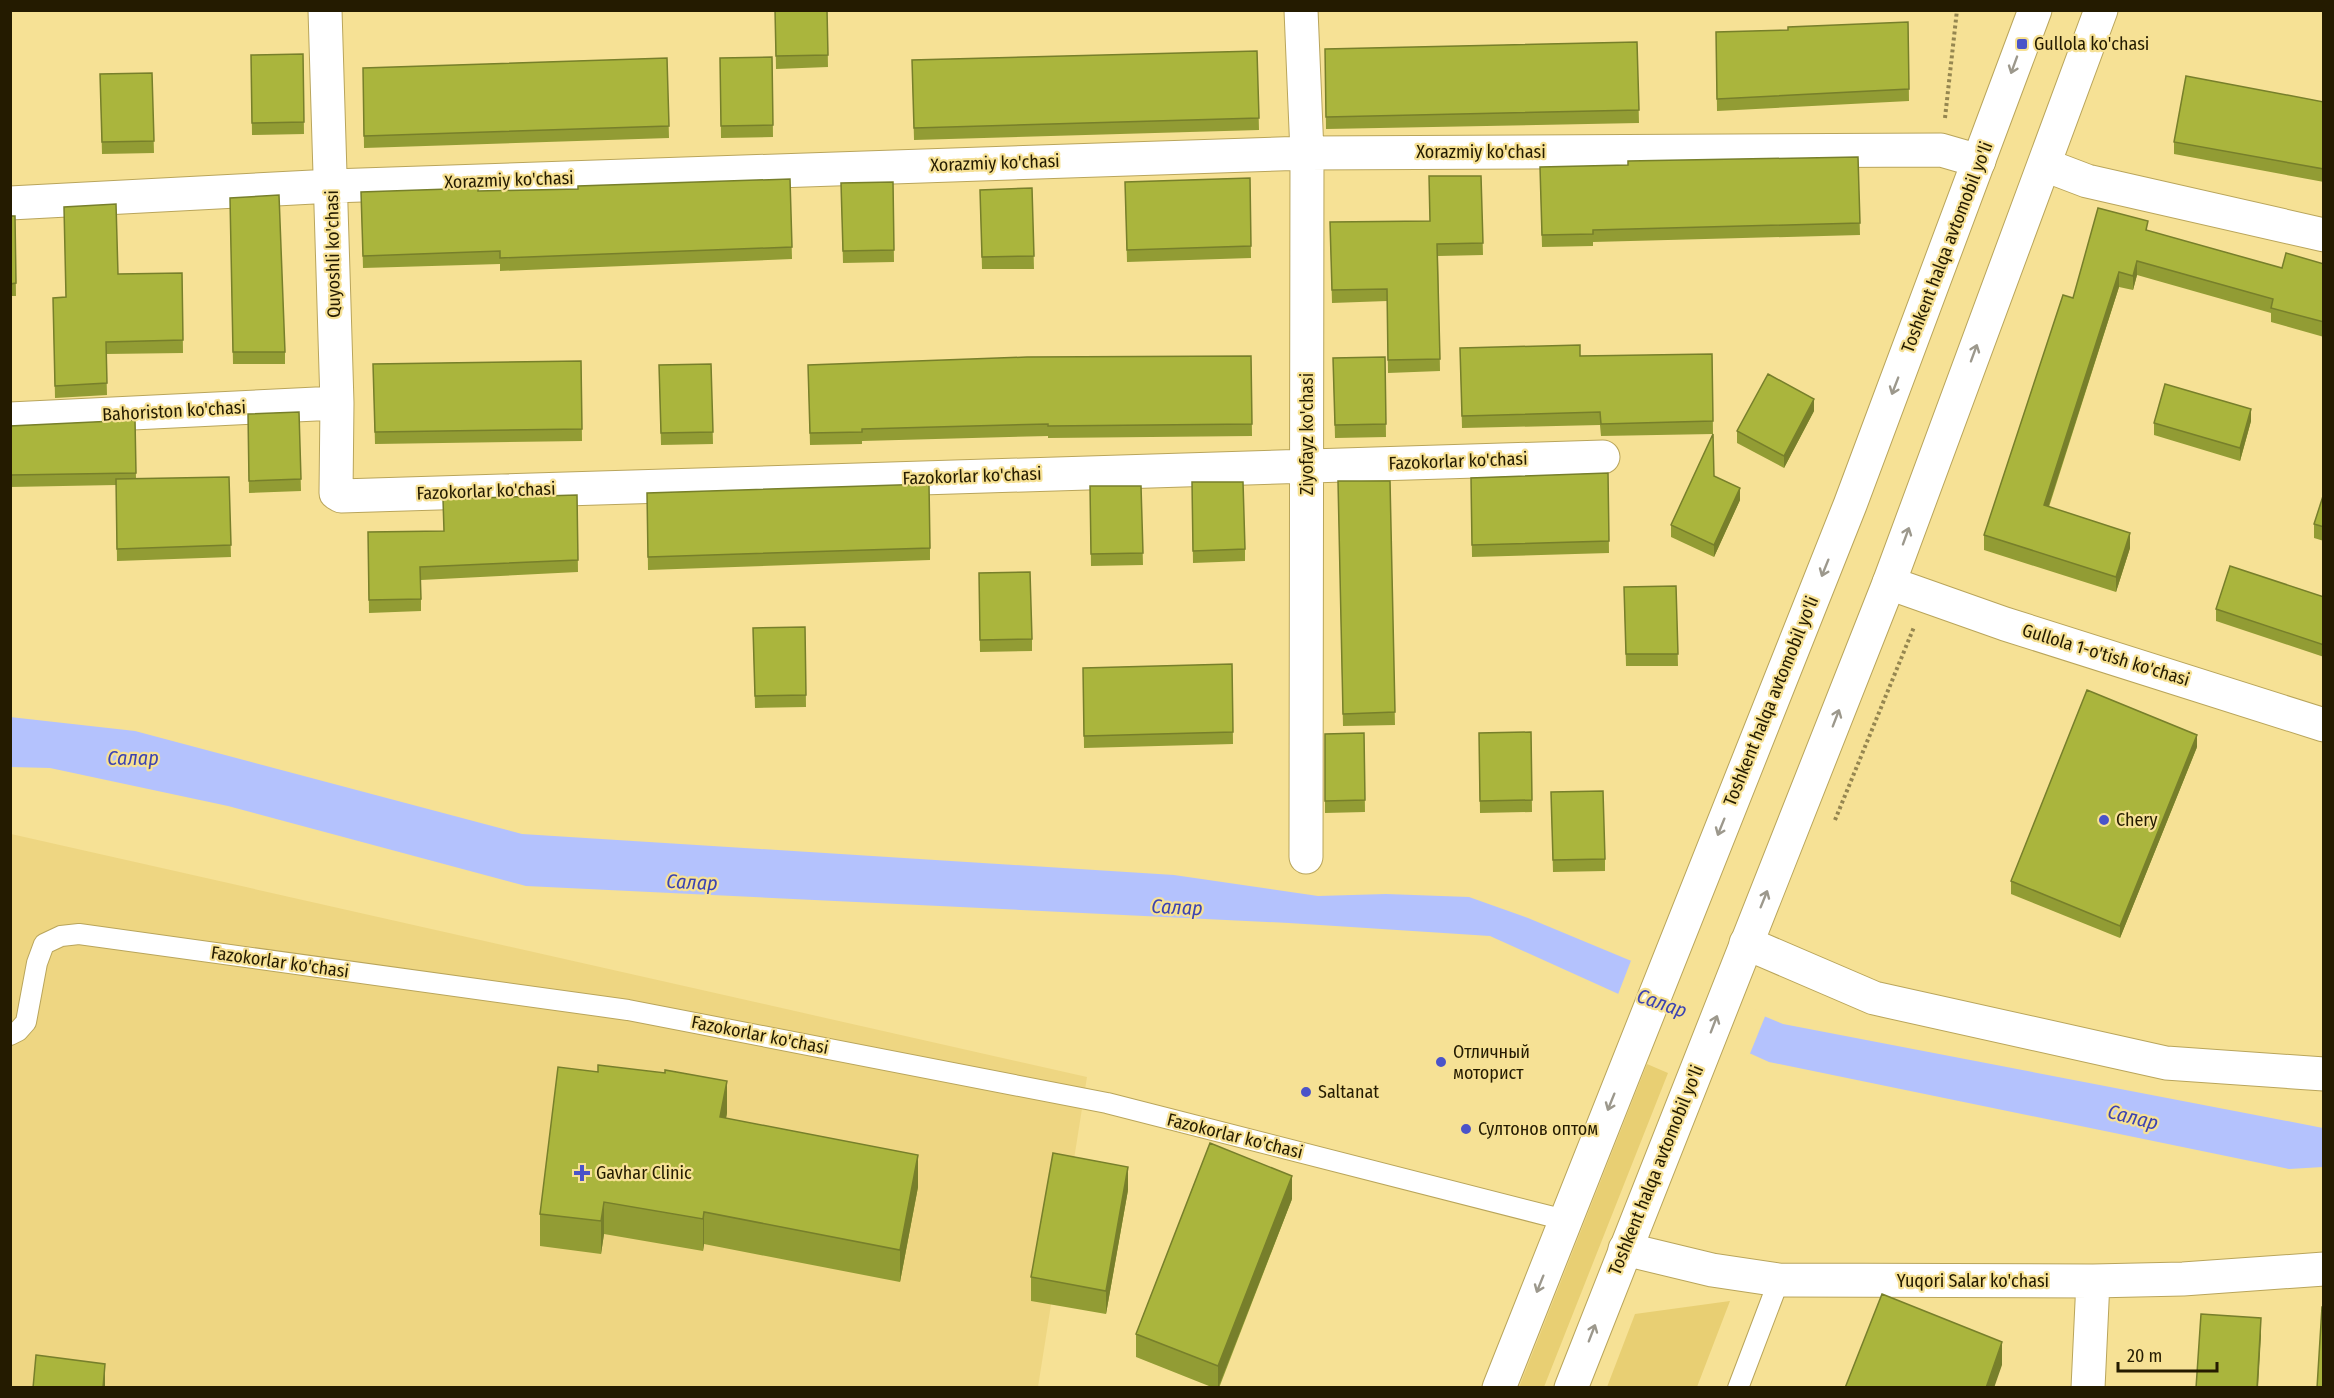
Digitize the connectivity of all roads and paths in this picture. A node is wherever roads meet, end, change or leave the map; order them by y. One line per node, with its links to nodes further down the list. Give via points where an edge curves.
1 (325, 10): 12 (main road, Quyoshli ko'chasi)
2 (1301, 10): 9 (main road, Ziyofayz ko'chasi)
3 (1957, 10): 8 (path)
4 (2035, 10): 10 (main road, Toshkent halqa avtomobil yo'li, one-way to 10)
5 (2102, 10): 7 (main road, Toshkent halqa avtomobil yo'li)
6 (2119, 10): 7 (main road)
7 (2076, 80): 11 (main road, Toshkent halqa avtomobil yo'li)
8 (1941, 150): 9 (main road, Xorazmiy ko'chasi); 10 (main road, Xorazmiy ko'chasi)
9 (1307, 153): 12 (main road, Xorazmiy ko'chasi); 18 (main road, Ziyofayz ko'chasi)
10 (1979, 161): 28 (main road, Toshkent halqa avtomobil yo'li, one-way to 28, via 1850,505)
11 (2045, 165): 14 (main road, via 2087,181); 20 (main road, Toshkent halqa avtomobil yo'li, one-way to 11)
12 (332, 186): 13 (main road, Xorazmiy ko'chasi); 15 (main road, Quyoshli ko'chasi)
13 (10, 203)
14 (2324, 235)
15 (337, 403): 16 (main road, Bahoriston ko'chasi); 19 (main road, Quyoshli ko'chasi, via 336,493)
16 (10, 419)
17 (1603, 457): 18 (main road, Fazokorlar ko'chasi)
18 (1306, 466): 19 (main road, Fazokorlar ko'chasi); 24 (main road, Ziyofayz ko'chasi)
19 (341, 496)
20 (1889, 582): 21 (main road, Gullola 1-o'tish ko'chasi); 25 (main road, Toshkent halqa avtomobil yo'li, one-way to 20)
21 (1927, 596): 22 (main road, Gullola 1-o'tish ko'chasi); 23 (path)
22 (2324, 725)
23 (1835, 820)
24 (1306, 857)
25 (1746, 943): 27 (main road, via 1874,998 2166,1063); 29 (main road, Toshkent halqa avtomobil yo'li, one-way to 25)
26 (10, 1035): 28 (lane, Fazokorlar ko'chasi, via 26,1022 44,944 61,936 79,934 640,1012 1107,1103)
27 (2324, 1074)
28 (1565, 1220): 33 (main road, Toshkent halqa avtomobil yo'li, one-way to 33)
29 (1625, 1248): 31 (main road, Yuqori Salar ko'chasi, via 1712,1270); 34 (main road, Toshkent halqa avtomobil yo'li, one-way to 29)
30 (2324, 1269): 32 (main road, Yuqori Salar ko'chasi)
31 (1779, 1280): 32 (main road, Yuqori Salar ko'chasi); 35 (lane)
32 (2092, 1281): 36 (main road)
33 (1499, 1388)
34 (1571, 1388)
35 (1738, 1388)
36 (2088, 1388)

